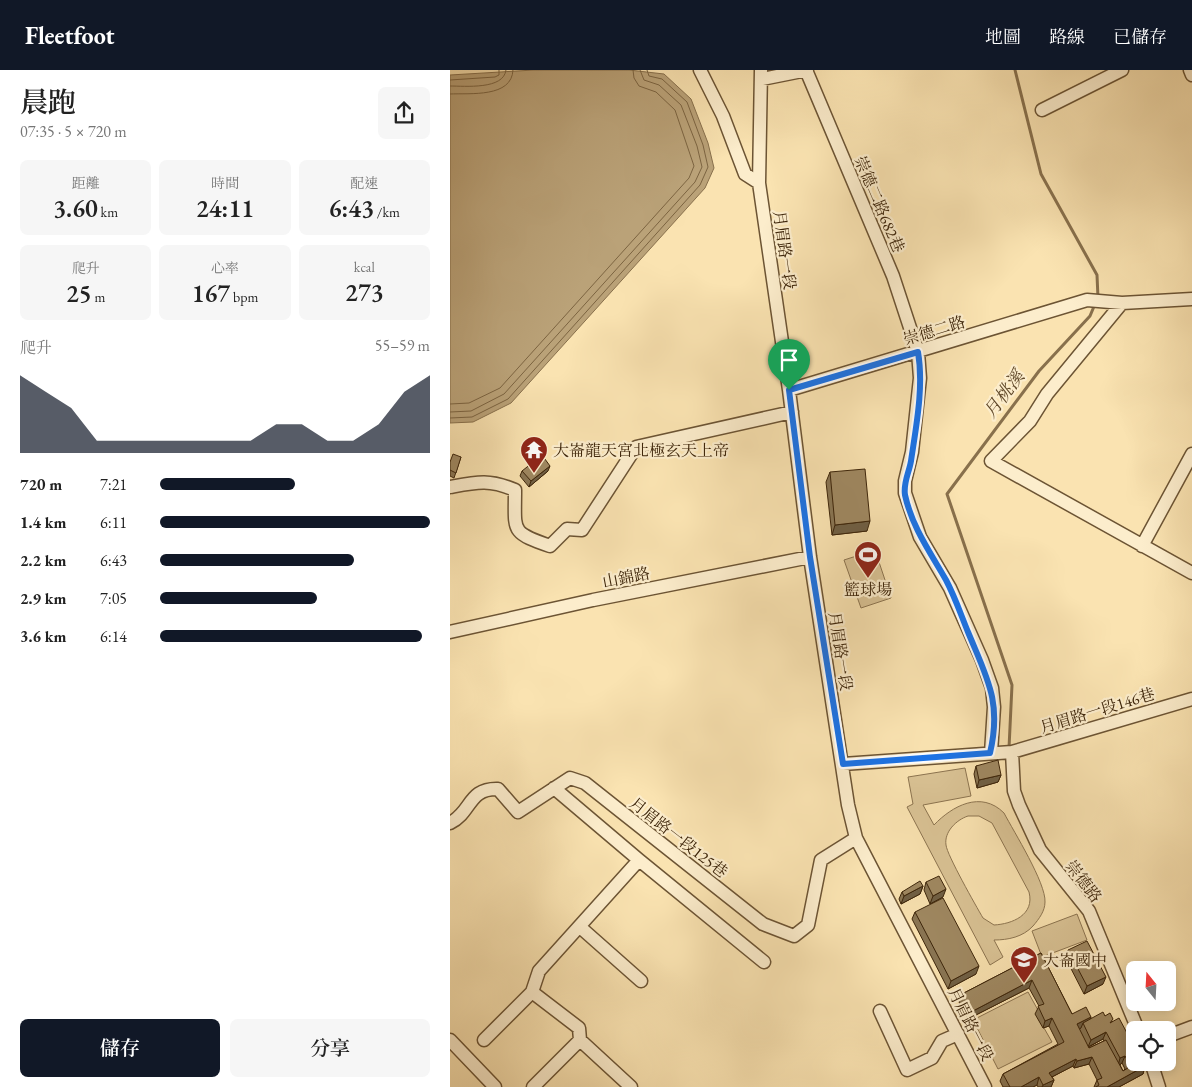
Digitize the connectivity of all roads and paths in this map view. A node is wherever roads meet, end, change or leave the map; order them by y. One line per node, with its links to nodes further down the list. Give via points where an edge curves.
1 (700, 70): 8 (street, via 723,116 745,174)
2 (806, 70): 5 (street); 11 (street, 崇德二路682巷, via 893,276)
3 (1122, 70): 7 (street)
4 (1190, 70): 6 (street)
5 (761, 75): 8 (street, 月眉路一段)
6 (1192, 75)
7 (1042, 110)
8 (759, 183): 12 (street, 月眉路一段)
9 (1192, 299): 10 (street)
10 (1122, 303): 11 (street, 崇德二路, via 1087,300); 16 (street, via 1047,394 1030,422 991,461)
11 (918, 352): 12 (street, 崇德二路); 22 (street, 崇德二路682巷, via 920,378 905,493 920,537 950,588 992,688)
12 (789, 390): 13 (street, 月眉路一段)
13 (792, 412): 15 (street, via 636,447 582,530 567,529 550,546 523,536 515,524 515,490 481,481); 17 (street, 月眉路一段)
14 (1192, 454): 16 (street)
15 (450, 487)
16 (1142, 546): 18 (street)
17 (810, 557): 19 (street, 山錦路); 23 (street, 月眉路一段)
18 (1192, 573)
19 (450, 632)
20 (1192, 699): 21 (street, 月眉路一段146巷)
21 (1012, 752): 22 (street, 月眉路一段146巷); 33 (street, 崇德路, via 1018,805 1040,850 1089,912)
22 (993, 753): 23 (street)
23 (843, 764): 26 (street, 月眉路一段)
24 (554, 788): 25 (street, 月眉路一段125巷, via 518,812 498,789 486,789 457,820); 26 (street, 月眉路一段125巷, via 570,778 584,783 763,924 794,936 808,924 821,860); 27 (street)
25 (450, 823)
26 (856, 838): 36 (street, 月眉路一段)
27 (639, 860): 28 (street); 29 (street)
28 (580, 927): 30 (street); 31 (street, via 539,971)
29 (764, 962)
30 (641, 981)
31 (532, 992): 38 (street); 39 (street, via 579,1028)
32 (880, 1011): 36 (street, via 907,1070 932,1058 942,1041)
33 (1134, 1021)
34 (1192, 1028): 35 (street)
35 (1176, 1033)
36 (958, 1034): 44 (street, 月眉路一段)
37 (450, 1040): 41 (street)
38 (484, 1040)
39 (580, 1040): 42 (street); 43 (street)
40 (1154, 1071): 45 (street)
41 (495, 1087)
42 (533, 1087)
43 (631, 1087)
44 (985, 1087)
45 (1159, 1087)

